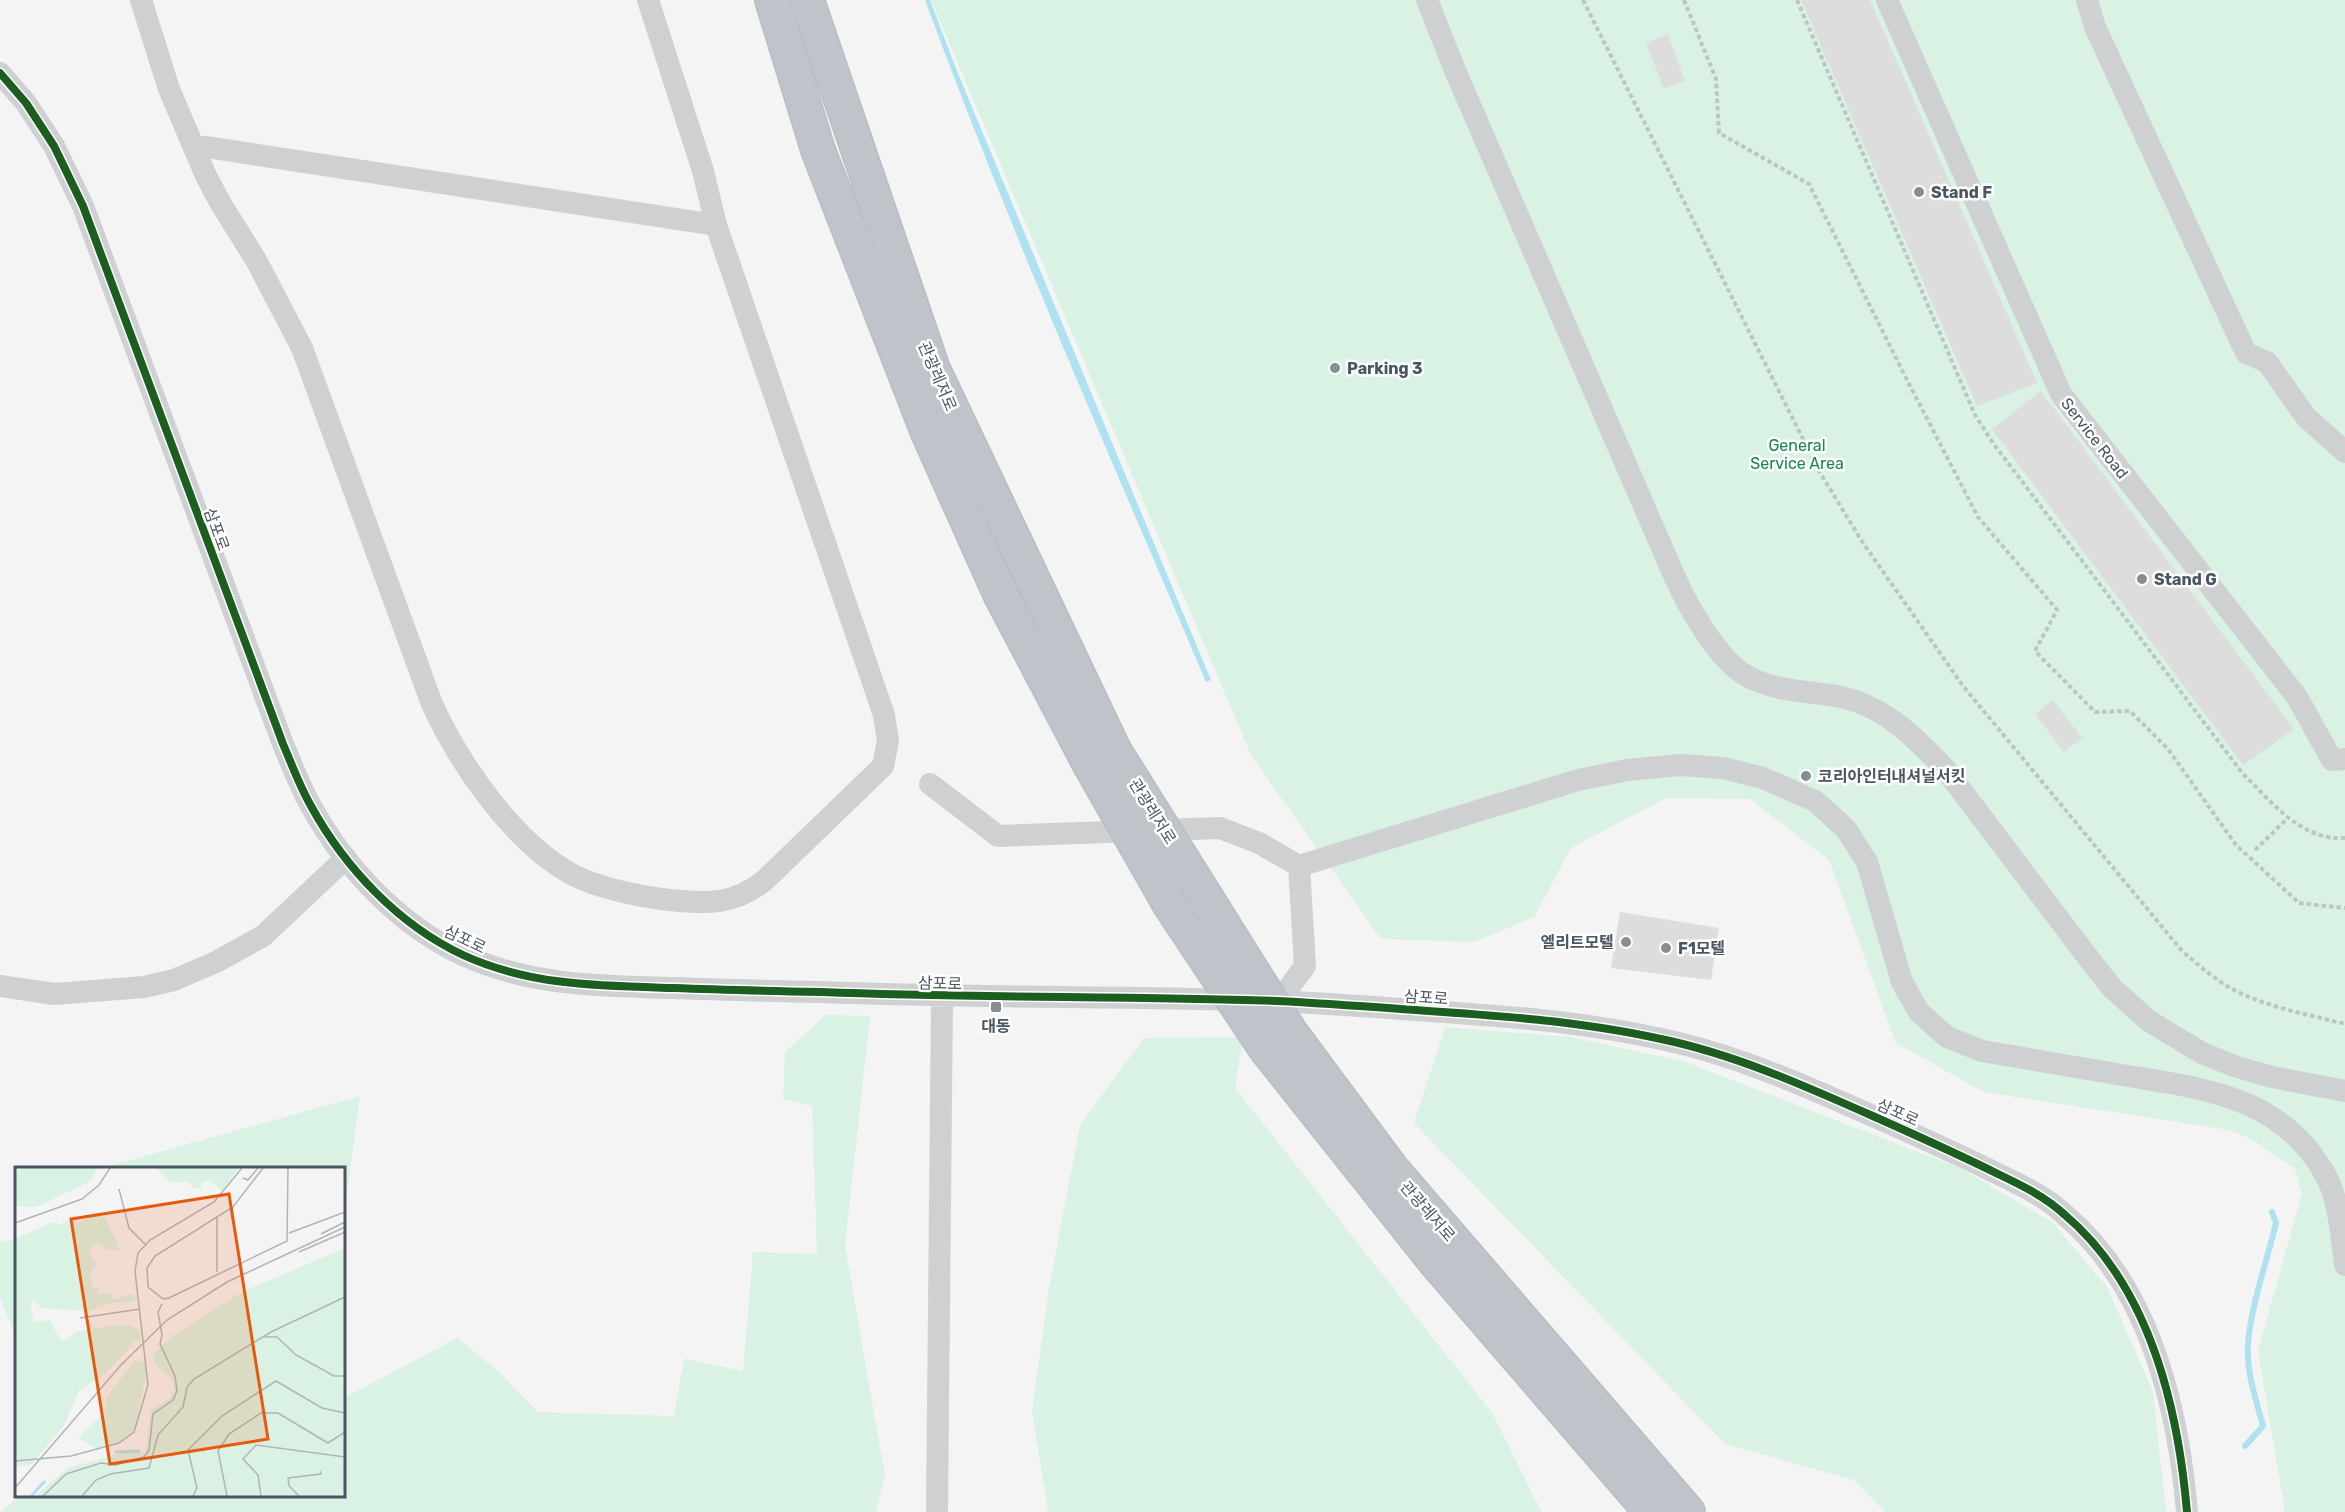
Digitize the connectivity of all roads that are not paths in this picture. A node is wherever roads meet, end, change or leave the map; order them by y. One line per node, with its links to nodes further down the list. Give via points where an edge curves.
1 (141, 0): 9 (street, via 169,89)
2 (648, 0): 10 (street)
3 (772, 0): 12 (highway, 관광레저로, via 818,150 928,433 1000,594)
4 (807, 0): 12 (highway, 관광레저로, via 933,369)
5 (1427, 0): 21 (street, via 1676,580 1696,618 1727,660 1746,676 1767,684 1863,703 1900,725 1944,769 2112,988 2149,1021 2202,1053 2234,1066)
6 (1887, 0): 13 (street, Service Road, via 2061,394 2297,697 2332,760)
7 (2087, 0): 11 (street, via 2095,27 2246,353 2267,362 2306,417)
8 (0, 74): 15 (street, 삼포로, via 26,103 54,146 83,206 283,744 312,807)
9 (193, 145): 10 (street); 10 (street, via 220,204 256,260 302,348 432,704 449,740 523,836 548,859 575,876 608,887 697,903 732,900 765,880 883,766 888,741 880,704)
10 (716, 225)
11 (2345, 452)
12 (1102, 757): 20 (highway, 관광레저로, bridge, via 1170,905)
13 (2345, 759)
14 (930, 784): 16 (street, via 998,836 1220,828 1259,843)
15 (346, 858): 17 (street, via 263,936 174,980 144,987 54,994); 18 (street, 삼포로, via 421,933 467,957 522,975 584,986)
16 (1299, 866): 19 (street, via 1305,966); 22 (street, via 1578,780 1627,770 1680,765 1723,768 1763,778 1815,801 1846,829 1867,862 1902,982 1919,1012 1947,1037 1982,1051 2208,1089 2246,1102 2280,1121 2306,1147 2328,1181)
17 (0, 986)
18 (942, 997): 19 (street, 삼포로); 23 (street)
19 (1278, 1001): 26 (street, 삼포로, via 1574,1023 1664,1039 1742,1061 1815,1091 1951,1150 2026,1188 2062,1211 2088,1237 2112,1266 2145,1330 2169,1395 2183,1466)
20 (1278, 1041): 24 (highway, 관광레저로, via 1436,1263); 25 (highway, 관광레저로)
21 (2345, 1091)
22 (2345, 1265)
23 (937, 1512)
24 (1651, 1512)
25 (1688, 1512)
26 (2187, 1512)

